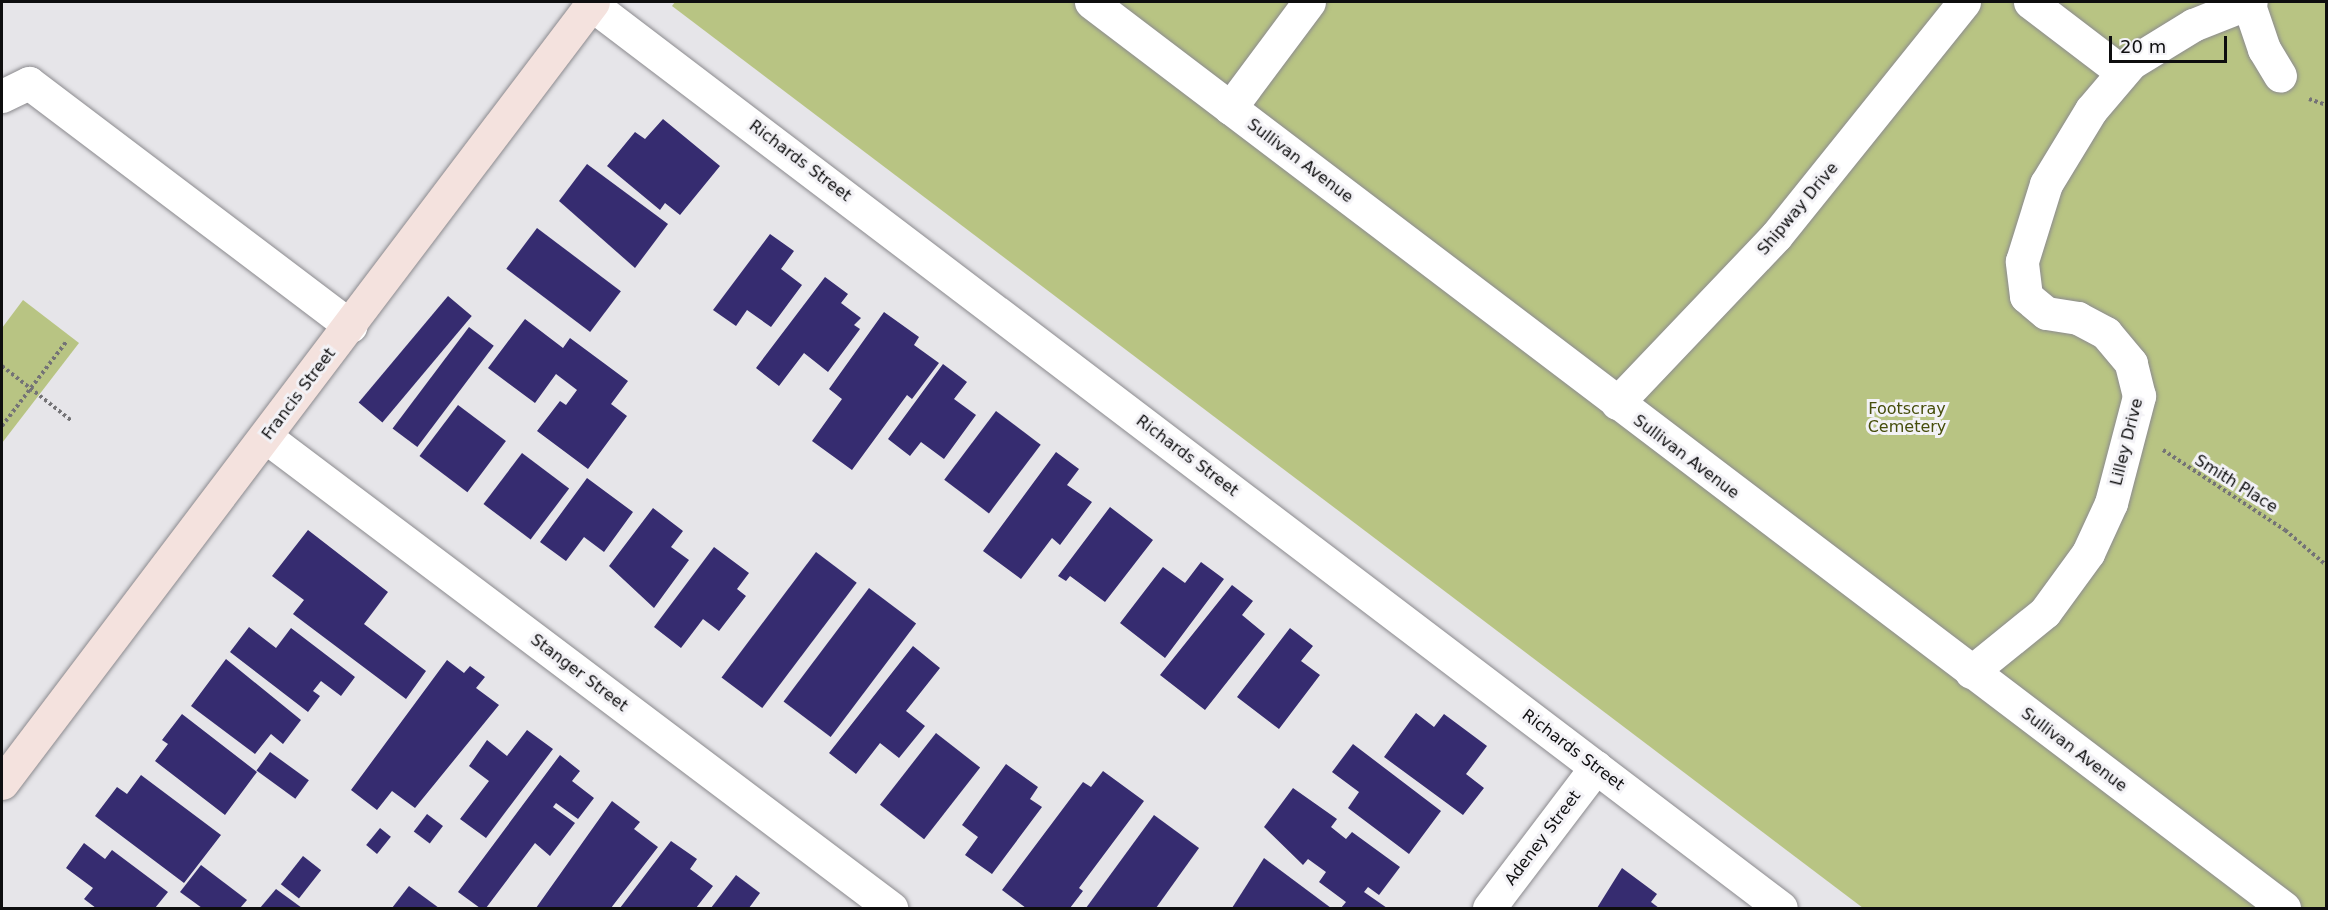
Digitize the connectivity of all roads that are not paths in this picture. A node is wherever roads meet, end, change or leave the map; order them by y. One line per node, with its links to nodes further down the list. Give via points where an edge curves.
1 (1091, 2): 10 (street, Sullivan Avenue)
2 (1309, 2): 10 (street)
3 (1964, 2): 12 (street, Shipway Drive, via 1764,250)
4 (2030, 2): 7 (street)
5 (2249, 2): 7 (street, via 2193,25); 8 (street, via 2264,49)
6 (592, 3): 11 (main road, Francis Street); 15 (street, Richards Street)
7 (2122, 72): 14 (street, Lilley Drive, via 2054,169 2034,216 2021,272 2026,296 2037,308 2090,322 2122,349 2140,387 2132,424 2105,518 2082,564 2045,612)
8 (2280, 76)
9 (2, 96): 11 (street, via 29,83)
10 (1230, 108): 12 (street, Sullivan Avenue)
11 (350, 326): 13 (main road, Francis Street)
12 (1617, 403): 14 (street, Sullivan Avenue)
13 (266, 437): 16 (main road, Francis Street); 17 (street, Stanger Street)
14 (1971, 672): 20 (street, Sullivan Avenue)
15 (1596, 767): 18 (street, Adeney Street); 19 (street, Richards Street)
16 (2, 783)
17 (891, 909)
18 (1490, 909)
19 (1781, 909)
20 (2284, 909)

